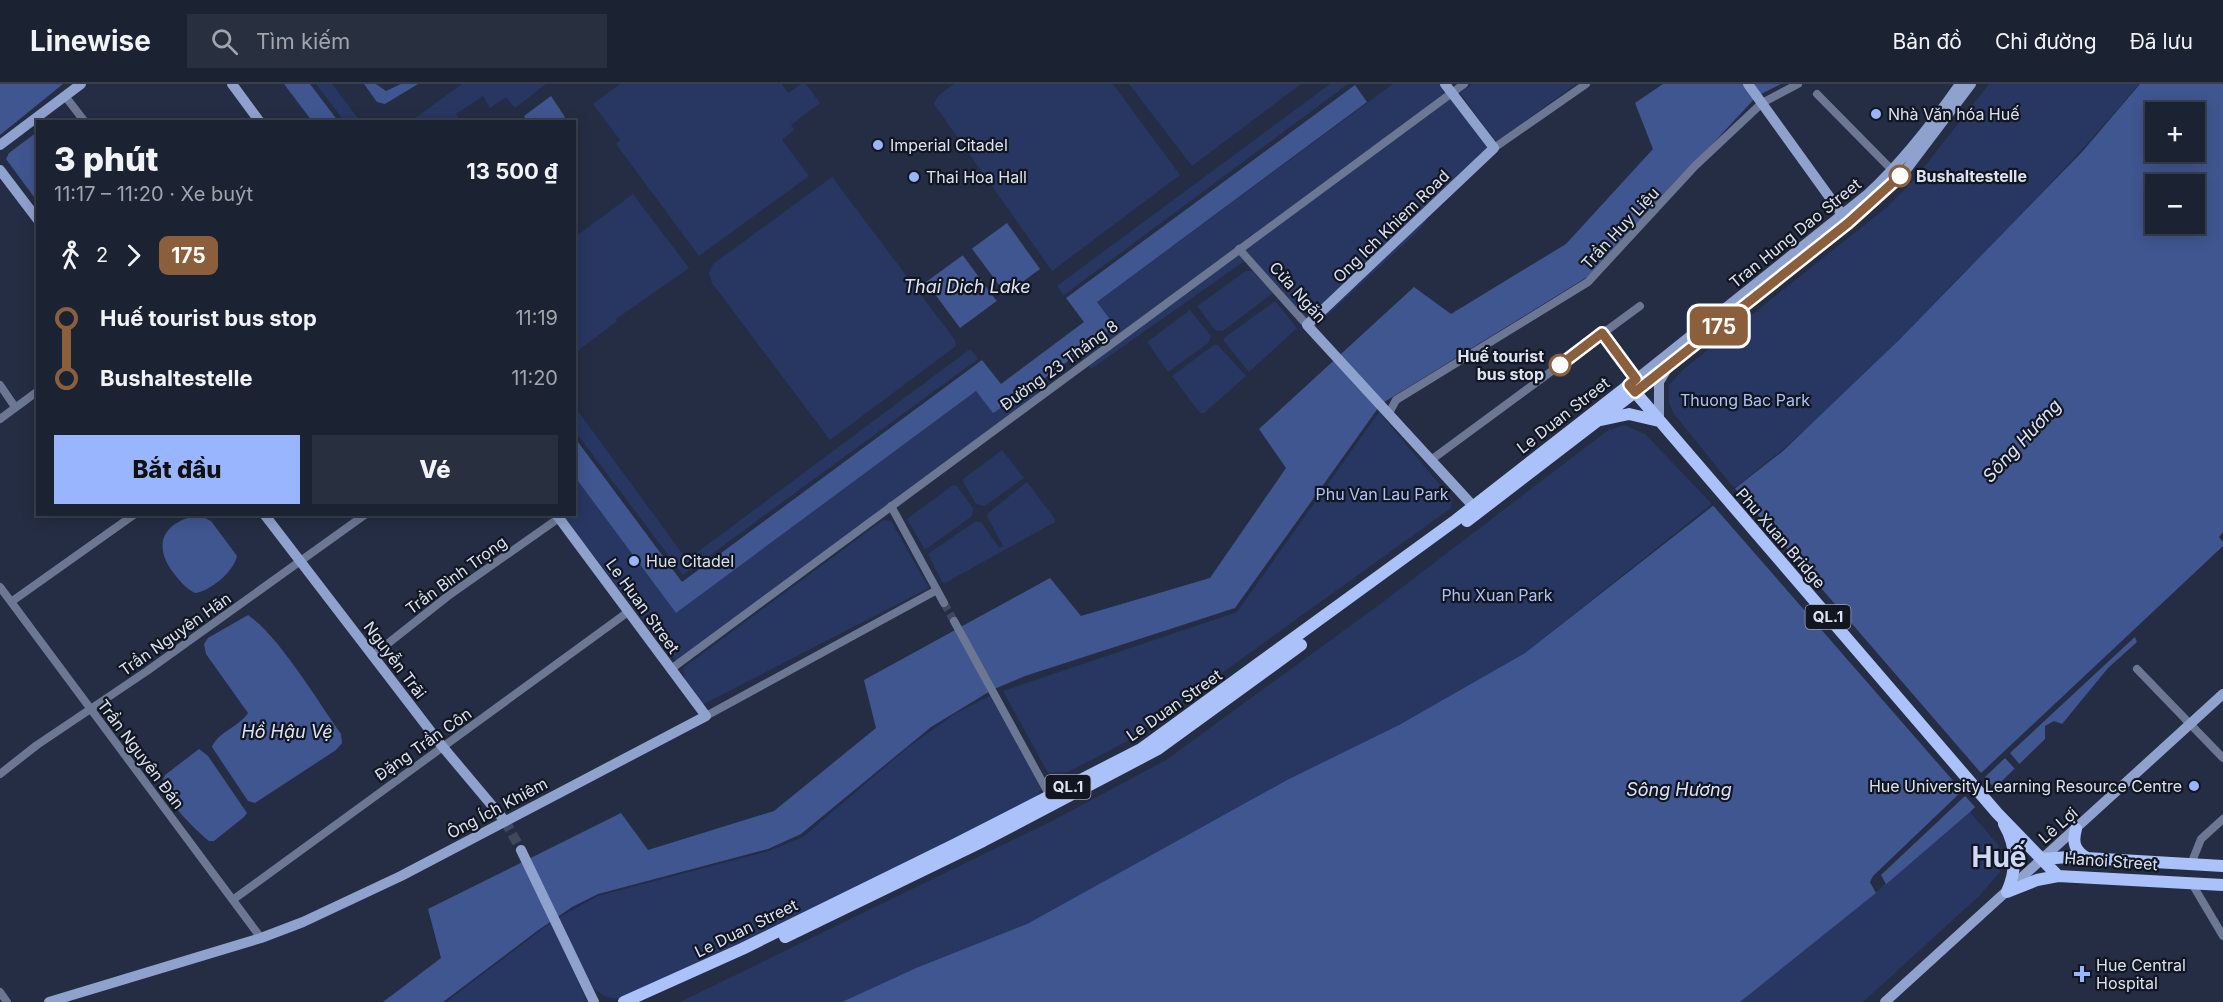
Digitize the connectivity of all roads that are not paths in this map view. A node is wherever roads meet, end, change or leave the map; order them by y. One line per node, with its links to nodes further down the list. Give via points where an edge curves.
1 (80, 84): 11 (main road)
2 (232, 84): 14 (main road)
3 (1464, 84): 9 (street, Đường 23 Tháng 8)
4 (1586, 84): 16 (street)
5 (1748, 84): 12 (main road)
6 (1798, 84): 12 (street, Trần Huy Liệu)
7 (1960, 84): 18 (main road, Tran Hung Dao Street)
8 (1971, 84): 20 (main road, Tran Hung Dao Street, via 1906,170)
9 (1448, 88): 16 (main road); 21 (street, Đường 23 Tháng 8)
10 (1817, 94): 18 (street)
11 (65, 96): 13 (street); 15 (main road)
12 (1759, 99): 20 (main road); 30 (street, Trần Huy Liệu, via 1588,282 1396,400)
13 (83, 120)
14 (259, 120)
15 (0, 145)
16 (1494, 148): 23 (main road, Ong Ich Khiem Road)
17 (0, 170): 19 (main road)
18 (1893, 171): 20 (main road, Tran Hung Dao Street)
19 (36, 217)
20 (1846, 219): 25 (main road, Tran Hung Dao Street); 27 (main road, Tran Hung Dao Street)
21 (1239, 249): 23 (street, Cửa Ngăn); 35 (street, Đường 23 Tháng 8)
22 (1640, 306): 24 (street)
23 (1308, 325): 30 (main road, Cửa Ngăn)
24 (1602, 333): 27 (street); 34 (street)
25 (1670, 365): 27 (main road, Tran Hung Dao Street); 32 (main road, via 1659,382)
26 (0, 385): 29 (street)
27 (1633, 385): 32 (main road, QL.1); 33 (main road, Le Duan Street / QL.1); 36 (main road, Le Duan Street / QL.1)
28 (36, 392): 29 (street)
29 (15, 407): 31 (street)
30 (1386, 410): 34 (main road)
31 (0, 419)
32 (1659, 421): 33 (main road, QL.1, via 1629,414); 59 (main road, Phu Xuan Bridge / QL.1)
33 (1592, 424): 36 (main road, Le Duan Street / QL.1)
34 (1431, 460): 36 (main road)
35 (891, 506): 43 (street); 49 (street, Đường 23 Tháng 8)
36 (1475, 510): 58 (main road, Le Duan Street / QL.1, via 1159,738)
37 (132, 516): 44 (street)
38 (266, 516): 41 (main road, Nguyễn Trãi)
39 (363, 516): 41 (street, Trần Nguyên Hãn)
40 (557, 516): 46 (main road, Le Huan Street); 48 (street, Trần Bình Trọng)
41 (302, 561): 48 (main road, Nguyễn Trãi); 52 (street, Trần Nguyên Hãn)
42 (0, 587): 44 (street, Trần Nguyên Đán)
43 (937, 590): 45 (street); 53 (street, Ông Ích Khiêm)
44 (11, 602): 52 (street, Trần Nguyên Đán)
45 (944, 603)
46 (628, 612): 49 (main road, Le Huan Street); 55 (street, Đặng Trần Côn)
47 (954, 621): 58 (street)
48 (372, 656): 55 (main road, Nguyễn Trãi)
49 (671, 669): 53 (main road, Le Huan Street)
50 (2137, 669): 54 (street)
51 (2223, 694): 54 (main road, Lê Lợi)
52 (89, 708): 57 (street, Trần Nguyên Hãn); 72 (street, Trần Nguyên Đán)
53 (705, 716): 61 (main road, Ông Ích Khiêm)
54 (2191, 725): 56 (street); 62 (main road, Lê Lợi)
55 (442, 746): 61 (main road, Nguyễn Trãi); 72 (street, Đặng Trần Côn)
56 (2223, 758)
57 (0, 774)
58 (1052, 800): 79 (main road, Le Duan Street / QL.1); 80 (main road, Le Duan Street / QL.1)
59 (1997, 813): 65 (main road, QL.1); 71 (main road, via 2014,857)
60 (2223, 819): 66 (street, via 2201,839)
61 (505, 821): 74 (main road, Ông Ích Khiêm, via 353,900)
62 (2076, 829): 64 (main road, via 2076,849); 65 (main road, Lê Lợi)
63 (521, 850): 78 (main road)
64 (2087, 858): 65 (main road, Hanoi Street); 66 (main road, Hanoi Street)
65 (2042, 859): 68 (main road, Hanoi Street / QL.1); 71 (main road, Lê Lợi)
66 (2191, 864): 67 (main road, Hanoi Street); 69 (main road)
67 (2223, 866)
68 (2058, 876): 69 (main road, Hanoi Street); 71 (main road)
69 (2191, 882): 70 (main road, Hanoi Street); 73 (street)
70 (2223, 885)
71 (2007, 892): 81 (main road, Lê Lợi)
72 (234, 899): 74 (street, Trần Nguyên Đán)
73 (2223, 936)
74 (261, 938): 77 (main road, Ông Ích Khiêm)
75 (0, 992): 76 (street)
76 (7, 1002)
77 (49, 1002)
78 (594, 1002)
79 (624, 1002)
80 (646, 1002)
81 (1885, 1002)

